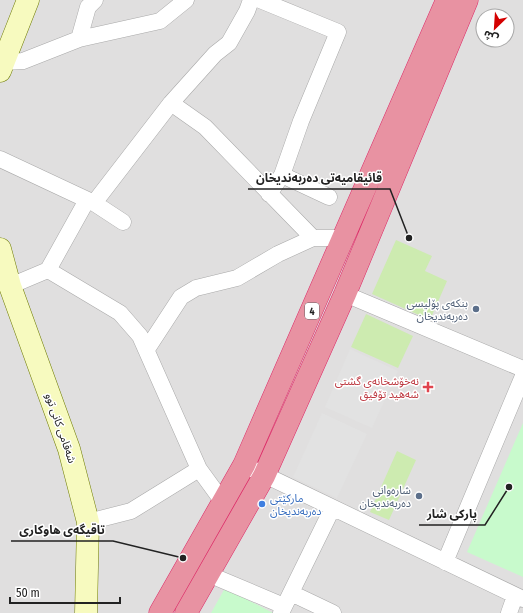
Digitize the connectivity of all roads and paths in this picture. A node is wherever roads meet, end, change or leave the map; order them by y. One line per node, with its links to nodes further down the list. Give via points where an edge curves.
1 (28, 0): 9 (street)
2 (95, 0): 8 (street, via 88,7)
3 (186, 0): 8 (street, via 160,21)
4 (251, 0): 10 (street, via 229,43 215,54)
5 (260, 0): 12 (street, via 338,32)
6 (447, 0): 18 (highway, 4)
7 (467, 0): 22 (highway, 4)
8 (80, 39): 9 (street)
9 (1, 67)
10 (170, 104): 13 (street, via 205,127); 15 (street)
11 (0, 159): 15 (street)
12 (282, 175): 13 (street); 14 (street)
13 (269, 194): 17 (street)
14 (329, 198)
15 (90, 201): 16 (street); 20 (street)
16 (123, 222)
17 (314, 238): 18 (street); 23 (street, via 278,254 238,278 196,288 181,297)
18 (345, 238): 26 (highway, 4)
19 (0, 249): 21 (street, شەقامی کانی توو)
20 (48, 270): 21 (street); 23 (street, via 120,313 140,336)
21 (5, 277): 31 (street, شەقامی کانی توو, via 69,449)
22 (345, 294): 24 (street); 28 (highway, 4)
23 (147, 349): 27 (street)
24 (523, 369)
25 (523, 376): 32 (street)
26 (244, 465): 28 (street); 29 (highway, 4)
27 (199, 469): 29 (street); 31 (street, via 132,511)
28 (264, 476): 30 (street); 33 (highway, 4)
29 (223, 502): 37 (highway, 4)
30 (332, 509): 32 (street); 35 (street)
31 (88, 522): 36 (street, شەقامی کانی توو)
32 (445, 562): 34 (street)
33 (208, 574): 35 (street); 38 (highway, 4)
34 (519, 598): 40 (street)
35 (285, 604): 39 (street)
36 (86, 613)
37 (160, 613)
38 (186, 613)
39 (333, 613)
40 (508, 613)

